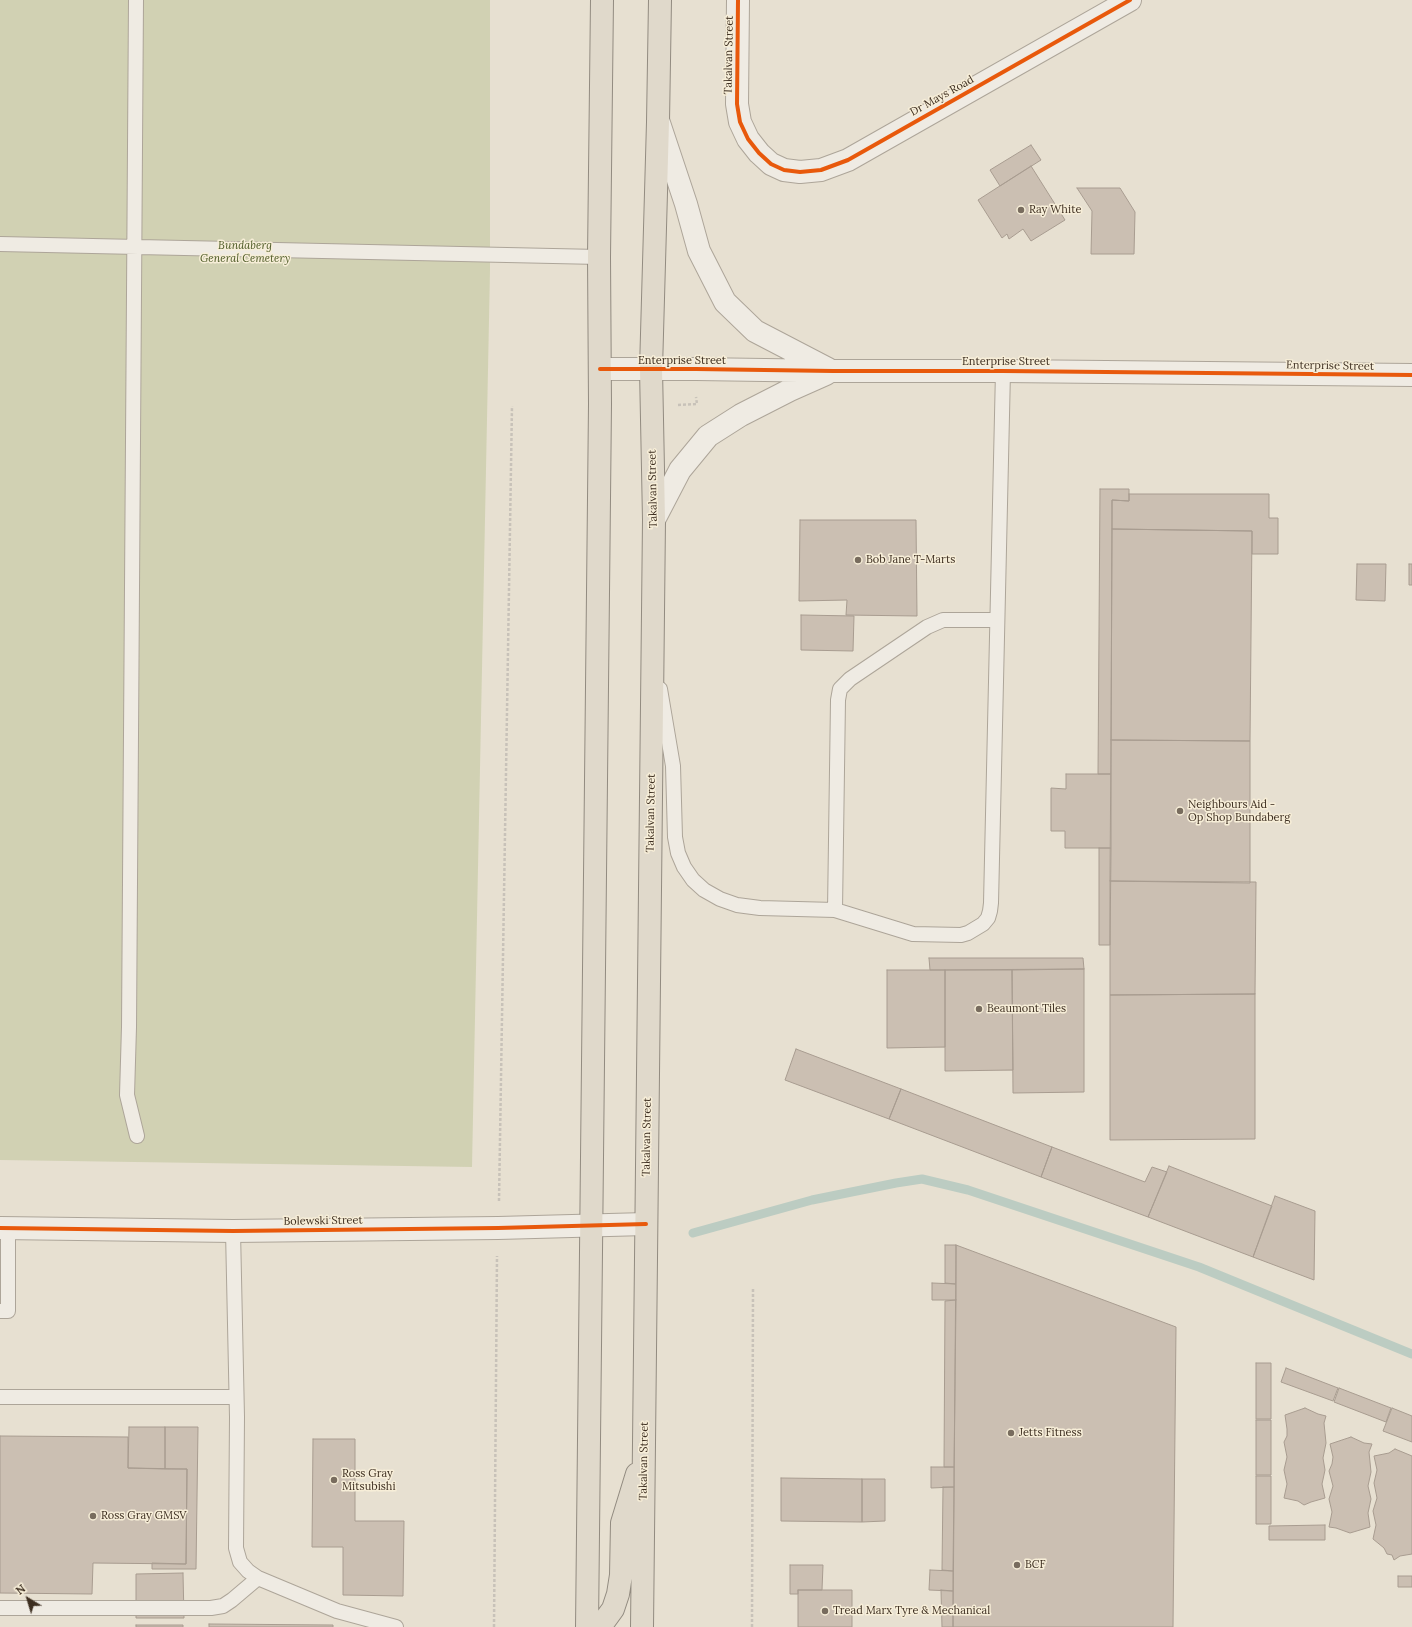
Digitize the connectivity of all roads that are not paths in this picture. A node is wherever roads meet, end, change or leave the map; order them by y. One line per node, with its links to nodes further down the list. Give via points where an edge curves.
1 (136, 0): 9 (lane)
2 (602, 0): 10 (highway)
3 (660, 0): 6 (highway, Takalvan Street)
4 (738, 0): 7 (street, Takalvan Street, via 737,104 740,122 748,140)
5 (1130, 0): 7 (street, Dr Mays Road, via 848,160 821,170 800,172 784,170 771,164)
6 (658, 122): 12 (highway, Takalvan Street); 14 (street, via 699,251 725,302 755,330)
7 (759, 153)
8 (0, 244): 9 (lane)
9 (134, 247): 10 (lane); 20 (lane, via 127,1095)
10 (599, 257): 11 (highway)
11 (600, 369): 12 (street, Enterprise Street); 22 (highway)
12 (651, 369): 14 (street, Enterprise Street); 16 (highway, Takalvan Street)
13 (1003, 371): 14 (street, Enterprise Street); 15 (street, Enterprise Street); 17 (lane)
14 (833, 372): 16 (street, via 741,415 708,436 680,470)
15 (1412, 376)
16 (654, 520): 18 (highway, Takalvan Street)
17 (997, 620): 19 (lane, via 943,620 927,627 850,679 840,689); 19 (lane, via 991,903 988,918 983,924 961,935 913,934)
18 (653, 649): 19 (lane, via 673,766 675,838 678,853 693,880 704,890 737,905); 21 (highway, Takalvan Street)
19 (835, 910)
20 (137, 1136)
21 (646, 1224): 22 (street, Bolewski Street); 28 (highway, Takalvan Street)
22 (590, 1226): 24 (street, Bolewski Street); 32 (highway)
23 (4, 1228): 24 (street, Bolewski Street); 25 (lane, via 8,1311)
24 (233, 1231): 27 (lane)
25 (0, 1311)
26 (0, 1397): 27 (lane)
27 (236, 1397): 29 (lane, via 236,1548 240,1562)
28 (644, 1450): 33 (highway, via 622,1523 618,1594 613,1609); 34 (highway, Takalvan Street)
29 (258, 1578): 30 (lane, via 223,1606 211,1608); 31 (lane, via 337,1611)
30 (0, 1608)
31 (396, 1627)
32 (587, 1627)
33 (596, 1627)
34 (642, 1627)

